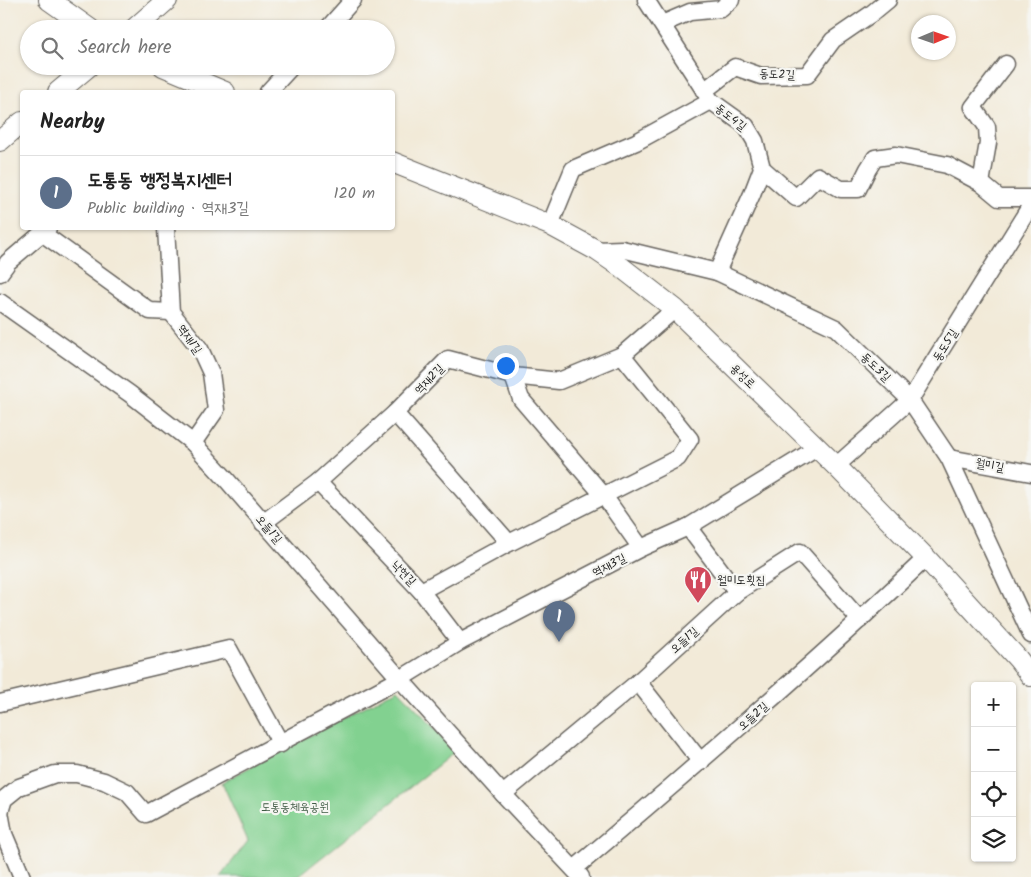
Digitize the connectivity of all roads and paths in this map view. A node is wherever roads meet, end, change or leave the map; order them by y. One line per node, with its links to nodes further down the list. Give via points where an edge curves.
1 (49, 0): 7 (street)
2 (167, 0): 8 (street)
3 (353, 0): 9 (street)
4 (646, 0): 10 (street, 동도4길)
5 (731, 0): 10 (street, via 721,9 690,12)
6 (888, 0): 18 (street, 동도2길, via 833,40 807,75 761,76 735,68)
7 (77, 20)
8 (144, 20)
9 (335, 20)
10 (662, 24): 18 (street, 동도4길)
11 (1006, 64): 23 (street, via 973,107 987,127)
12 (79, 75): 15 (street)
13 (184, 75): 16 (street)
14 (284, 75): 17 (street)
15 (60, 90)
16 (220, 90)
17 (270, 90)
18 (707, 96): 22 (street, 동도4길, via 746,126 755,141); 26 (street, 동도2길, via 636,142 573,169)
19 (20, 124): 20 (street)
20 (0, 141)
21 (395, 163): 26 (street, 용성로)
22 (762, 168): 23 (street, via 796,198 818,176 841,190 858,189 875,158 896,155 947,165); 30 (street)
23 (982, 183): 24 (street, via 999,198)
24 (1031, 198)
25 (1031, 205): 37 (street, 동도5길)
26 (550, 225): 29 (street, 용성로)
27 (45, 230): 31 (street); 34 (street, via 150,311)
28 (166, 230): 34 (street, 역재1길)
29 (596, 250): 30 (street, 동도3길, via 622,249); 33 (street, 용성로)
30 (717, 272): 37 (street, 동도3길, via 836,328)
31 (0, 273)
32 (0, 302): 39 (street, 오들1길)
33 (675, 309): 35 (street, 역재2길); 40 (street, 용성로)
34 (171, 312): 39 (street, 역재1길, via 200,349 211,373 216,410)
35 (622, 355): 36 (street, 역재2길, via 559,381); 45 (street, 낙현길, via 690,439 678,458)
36 (513, 376): 38 (street, 역재2길, via 448,360); 45 (street, via 521,399)
37 (910, 400): 41 (street, 동도3길); 42 (street, 동도5길)
38 (395, 413): 44 (street, 역재2길); 48 (street)
39 (193, 443): 46 (street, 오들1길)
40 (817, 448): 42 (street, 용성로); 47 (street, 역재3길)
41 (949, 458): 43 (street, 월미길); 54 (street, 동도3길)
42 (836, 466): 50 (street, 용성로)
43 (1031, 472)
44 (318, 482): 46 (street, 역재2길); 51 (street, 낙현길)
45 (604, 496): 48 (street, 낙현길); 49 (street)
46 (263, 523): 57 (street, 오들1길)
47 (688, 527): 49 (street, 역재3길); 52 (street)
48 (509, 542): 51 (street, 낙현길)
49 (641, 548): 55 (street, 역재3길)
50 (926, 558): 53 (street, 오들2길); 56 (street, 용성로)
51 (421, 590): 55 (street)
52 (737, 592): 53 (street, 오들1길, via 800,552); 58 (street, 오들1길)
53 (860, 620): 61 (street, 오들2길)
54 (1031, 635)
55 (460, 642): 57 (street, 역재3길)
56 (1031, 676)
57 (400, 680): 60 (street, 역재3길); 62 (street, 오들1길)
58 (638, 682): 61 (street); 62 (street, 오들1길)
59 (0, 703): 60 (street, via 229,649)
60 (281, 744): 63 (street, 역재3길, via 146,814 127,792 104,781 77,774 55,774 19,787 4,799)
61 (702, 762): 64 (street, 오들2길)
62 (503, 794): 64 (street, 오들1길)
63 (0, 812): 65 (street, via 4,834)
64 (578, 873)
65 (22, 877)

